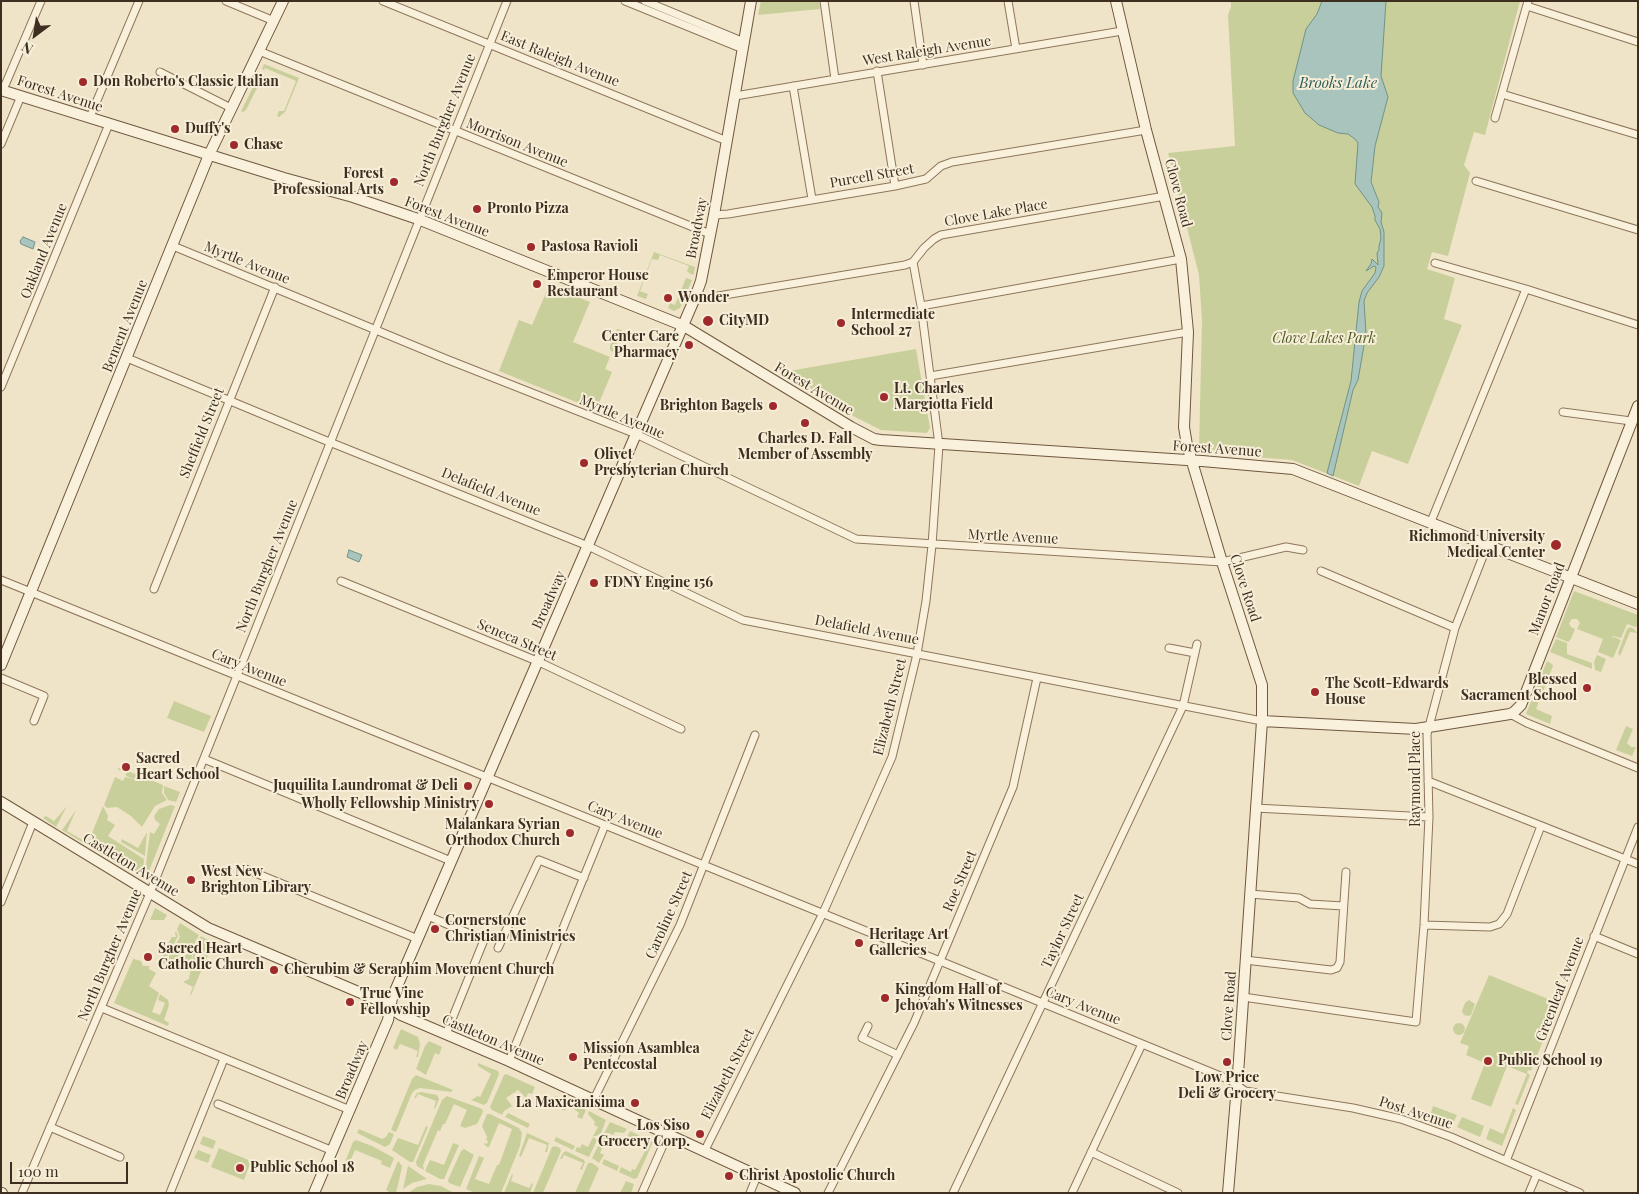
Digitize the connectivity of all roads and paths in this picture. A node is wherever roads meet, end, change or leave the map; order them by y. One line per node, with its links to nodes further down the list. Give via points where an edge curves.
1 (41, 1): 27 (street)
2 (139, 1): 32 (street)
3 (226, 1): 15 (street)
4 (283, 1): 15 (street, Bement Avenue)
5 (383, 1): 18 (street, East Raleigh Avenue)
6 (507, 1): 18 (street, North Burgher Avenue)
7 (624, 1): 19 (street)
8 (645, 1): 19 (street)
9 (751, 1): 19 (street, Broadway)
10 (824, 1): 25 (street)
11 (914, 1): 22 (street)
12 (1008, 1): 20 (street)
13 (1116, 1): 16 (street, Clove Road)
14 (1527, 4): 17 (street); 28 (street)
15 (274, 21): 21 (street, Bement Avenue)
16 (1122, 31): 20 (street, West Raleigh Avenue); 35 (street, Clove Road)
17 (1638, 42)
18 (490, 44): 36 (street, North Burgher Avenue); 38 (street, East Raleigh Avenue)
19 (744, 45): 30 (street, Broadway)
20 (1016, 50): 22 (street, West Raleigh Avenue)
21 (259, 51): 31 (street, Bement Avenue); 36 (street, Morrison Avenue)
22 (923, 65): 24 (street, West Raleigh Avenue)
23 (160, 72): 31 (street)
24 (877, 72): 25 (street, West Raleigh Avenue); 42 (street)
25 (835, 80): 26 (street, West Raleigh Avenue)
26 (793, 86): 30 (street, West Raleigh Avenue); 44 (street)
27 (2, 90): 29 (street, Forest Avenue)
28 (1502, 94): 33 (street); 37 (street)
29 (21, 96): 32 (street, Forest Avenue); 39 (street)
30 (735, 96): 38 (street, Broadway)
31 (231, 108): 40 (street, Bement Avenue)
32 (90, 117): 34 (street, Forest Avenue)
33 (1495, 118)
34 (109, 124): 40 (street, Forest Avenue); 63 (street, Oakland Avenue)
35 (1146, 130): 42 (street, Purcell Street, via 952,162 941,166 926,179); 43 (street, Clove Road)
36 (454, 131): 46 (street, North Burgher Avenue); 48 (street, Morrison Avenue)
37 (1638, 135)
38 (727, 140): 45 (street, Broadway)
39 (1, 144)
40 (209, 155): 46 (street, Forest Avenue); 49 (street, Bement Avenue)
41 (1476, 181): 47 (street)
42 (895, 186): 44 (street, Purcell Street)
43 (1165, 196): 50 (street, Clove Road); 51 (street, Clove Lake Place, via 941,235)
44 (812, 199): 45 (street, Purcell Street)
45 (714, 215): 48 (street, Broadway)
46 (418, 219): 58 (street, Forest Avenue); 59 (street, North Burgher Avenue)
47 (1638, 230)
48 (710, 234): 55 (street, Broadway)
49 (173, 246): 53 (street, Myrtle Avenue); 61 (street, Bement Avenue)
50 (1181, 259): 56 (street); 60 (street, Clove Road)
51 (912, 262): 55 (street); 56 (street, Elizabeth Street)
52 (1435, 263): 54 (street)
53 (275, 287): 59 (street, Myrtle Avenue); 64 (street, Sheffield Street)
54 (1526, 289): 57 (street); 72 (street)
55 (694, 300): 58 (street, Broadway)
56 (920, 306): 62 (street, Elizabeth Street)
57 (1638, 325)
58 (684, 326): 68 (street, Broadway); 70 (street, Forest Avenue, via 866,435 881,440)
59 (375, 329): 68 (street, Myrtle Avenue); 69 (street, North Burgher Avenue)
60 (1188, 332): 62 (street); 71 (street, Clove Road, via 1184,427)
61 (127, 358): 64 (street, Delafield Avenue); 83 (street, Bement Avenue)
62 (930, 376): 70 (street, Elizabeth Street)
63 (1, 387)
64 (229, 401): 69 (street, Delafield Avenue); 82 (street, Sheffield Street)
65 (1638, 406): 67 (street, Manor Road)
66 (1563, 412): 67 (street)
67 (1631, 421): 79 (street, Manor Road)
68 (636, 434): 73 (street, Myrtle Avenue, via 856,539); 74 (street, Broadway)
69 (329, 442): 74 (street, Delafield Avenue); 92 (street, North Burgher Avenue)
70 (938, 445): 71 (street, Forest Avenue); 73 (street, Elizabeth Street)
71 (1190, 461): 72 (street, Forest Avenue, via 1293,469); 77 (street, Clove Road)
72 (1430, 524): 75 (street, Forest Avenue)
73 (932, 545): 77 (street, Myrtle Avenue); 89 (street, Elizabeth Street)
74 (588, 546): 89 (street, Delafield Avenue, via 743,620); 90 (street, Broadway)
75 (1487, 546): 79 (street, Forest Avenue); 85 (street, Raymond Place)
76 (1303, 550): 77 (street, Myrtle Avenue, via 1286,547)
77 (1222, 562): 98 (street, Clove Road, via 1262,685)
78 (1321, 571): 85 (street)
79 (1570, 579): 84 (street, Forest Avenue); 96 (street, Manor Road, via 1521,705)
80 (1, 580): 83 (street, Cary Avenue)
81 (341, 581): 90 (street, Seneca Street)
82 (154, 589)
83 (31, 592): 91 (street, Bement Avenue); 92 (street, Cary Avenue)
84 (1638, 604)
85 (1455, 628): 100 (street, Raymond Place)
86 (1197, 644): 88 (street, Taylor Street)
87 (1169, 648): 88 (street)
88 (1195, 653): 95 (street, Taylor Street)
89 (917, 654): 94 (street, Delafield Avenue); 124 (street, Elizabeth Street, via 892,757)
90 (537, 661): 99 (street, Seneca Street); 104 (street, Broadway)
91 (1, 665)
92 (236, 676): 102 (street, North Burgher Avenue); 104 (street, Cary Avenue)
93 (1, 678): 97 (street, via 44,696)
94 (1037, 678): 95 (street, Delafield Avenue); 132 (street, Roe Street, via 1013,787)
95 (1184, 706): 98 (street, Delafield Avenue); 134 (street, Taylor Street)
96 (1510, 714): 100 (street, Delafield Avenue); 103 (street)
97 (34, 721)
98 (1262, 721): 100 (street, Delafield Avenue); 107 (street, Clove Road)
99 (681, 728)
100 (1428, 728): 105 (street, Raymond Place)
101 (755, 735): 116 (street, Caroline Street)
102 (204, 759): 114 (street); 120 (street, North Burgher Avenue)
103 (1638, 768)
104 (487, 777): 110 (street, Cary Avenue); 114 (street, Broadway)
105 (1428, 781): 108 (street, Raymond Place); 111 (street)
106 (1, 802): 109 (street, Castleton Avenue)
107 (1256, 808): 108 (street); 121 (street, Clove Road)
108 (1429, 817): 126 (street, Raymond Place)
109 (33, 822): 120 (street, Castleton Avenue); 122 (street)
110 (605, 825): 116 (street, Cary Avenue); 119 (street)
111 (1542, 826): 113 (street); 126 (street, via 1499,924)
112 (1638, 826): 113 (street, Greenleaf Avenue)
113 (1625, 858): 115 (street); 127 (street, Greenleaf Avenue)
114 (452, 861): 125 (street, Broadway)
115 (1638, 864)
116 (705, 865): 124 (street, Cary Avenue); 144 (street, Caroline Street, via 680,925)
117 (243, 868): 128 (street)
118 (1346, 872): 123 (street)
119 (584, 878): 129 (street, via 539,860); 142 (street)
120 (150, 893): 135 (street, North Burgher Avenue); 136 (street, Castleton Avenue, via 208,928 382,1002)
121 (1250, 894): 123 (street); 131 (street, Clove Road)
122 (1, 902)
123 (1343, 906): 131 (street, via 1337,968 1331,970)
124 (823, 913): 132 (street, Cary Avenue); 149 (street, Elizabeth Street)
125 (428, 916): 128 (street, Broadway); 138 (street, via 484,940)
126 (1424, 925): 133 (street, Raymond Place, via 1416,1022)
127 (1594, 936): 130 (street); 153 (street, Greenleaf Avenue)
128 (418, 939): 136 (street, Broadway, via 392,998)
129 (498, 948)
130 (1638, 954)
131 (1246, 960): 133 (street, Clove Road)
132 (940, 961): 134 (street, Cary Avenue); 140 (street, Roe Street)
133 (1243, 997): 143 (street, Clove Road)
134 (1043, 1003): 139 (street, Cary Avenue); 163 (street, Taylor Street)
135 (102, 1008): 141 (street); 147 (street, North Burgher Avenue)
136 (391, 1009): 138 (street, Castleton Avenue); 146 (street, Broadway)
137 (868, 1026): 140 (street, via 862,1038)
138 (446, 1034): 142 (street, Castleton Avenue)
139 (1142, 1044): 143 (street, Cary Avenue); 151 (street)
140 (898, 1055): 162 (street, Roe Street)
141 (224, 1059): 146 (street); 157 (street)
142 (509, 1061): 144 (street, Castleton Avenue)
143 (1238, 1086): 153 (street, Post Avenue, via 1245,1091 1401,1119); 166 (street, Clove Road)
144 (594, 1099): 148 (street, Castleton Avenue)
145 (218, 1104): 150 (street)
146 (350, 1110): 150 (street, Broadway)
147 (50, 1127): 152 (street); 156 (street, North Burgher Avenue)
148 (668, 1134): 149 (street, Castleton Avenue); 159 (street)
149 (705, 1150): 155 (street, Castleton Avenue)
150 (333, 1151): 158 (street, Broadway)
151 (1091, 1152): 164 (street); 165 (street)
152 (120, 1157)
153 (1506, 1161): 154 (street, Post Avenue)
154 (1537, 1174): 167 (street); 168 (street, Post Avenue)
155 (758, 1176): 160 (street); 161 (street, Castleton Avenue)
156 (22, 1193)
157 (170, 1193)
158 (314, 1193)
159 (642, 1193)
160 (750, 1193)
161 (795, 1193)
162 (828, 1193)
163 (953, 1193)
164 (1072, 1193)
165 (1178, 1193)
166 (1228, 1193)
167 (1530, 1193)
168 (1580, 1193)

